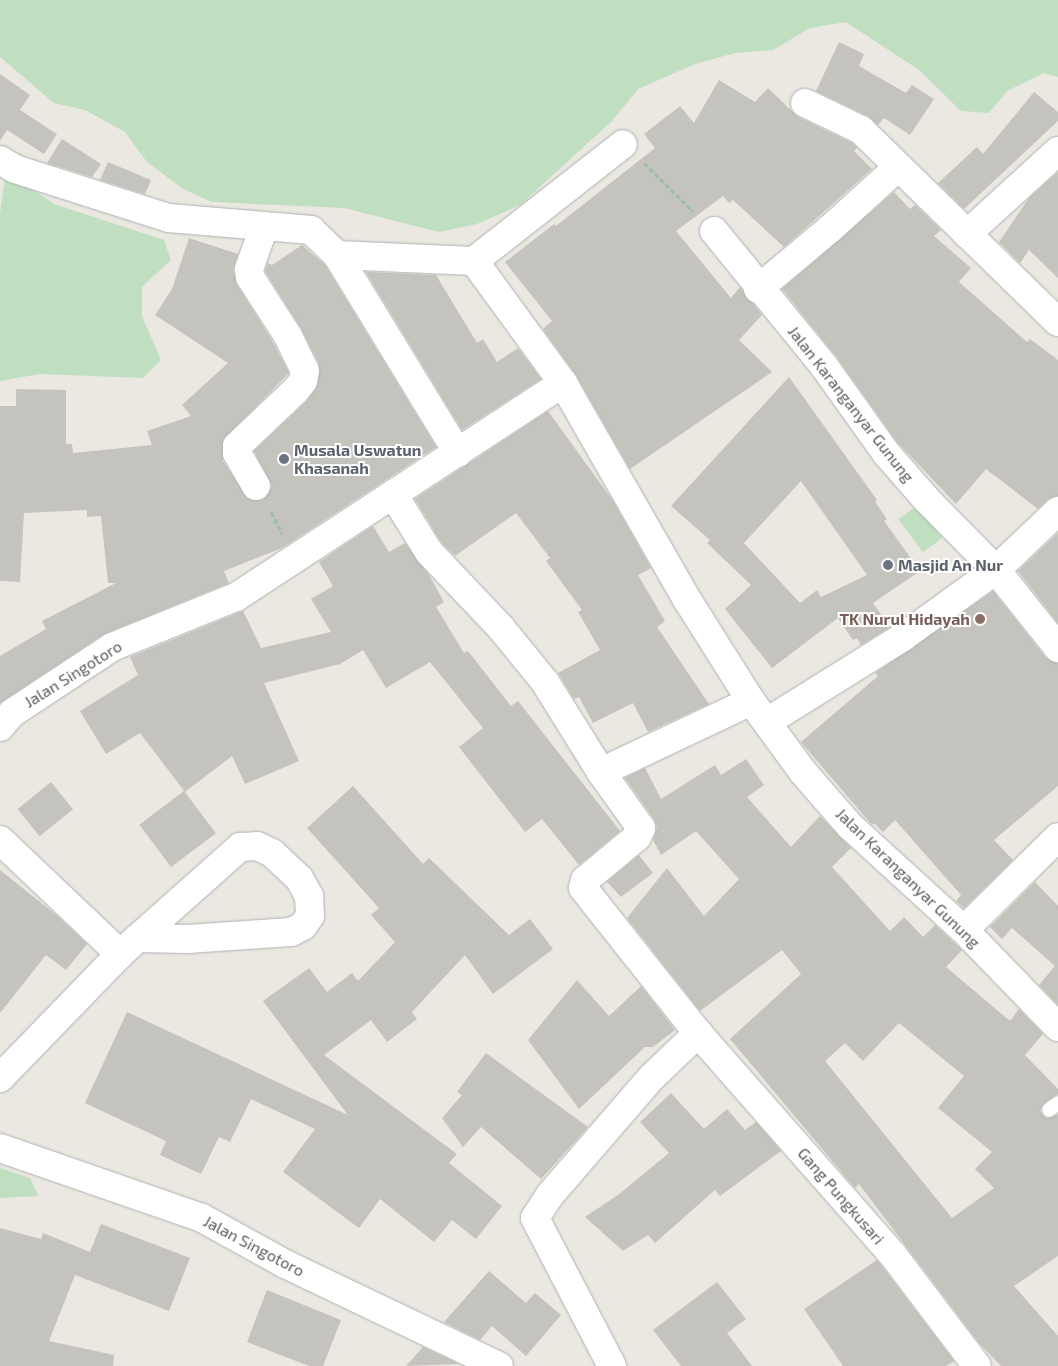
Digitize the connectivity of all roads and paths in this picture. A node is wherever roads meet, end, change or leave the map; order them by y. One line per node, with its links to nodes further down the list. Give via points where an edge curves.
1 (805, 103): 5 (street, via 861,130)
2 (623, 144): 7 (path); 10 (street)
3 (1058, 151): 8 (street)
4 (0, 160): 6 (street, via 16,169 170,218)
5 (898, 167): 8 (street); 11 (street)
6 (264, 227): 9 (street, via 312,230); 15 (street, via 249,269 250,277 288,336 304,371 303,381 296,390 237,446 237,453)
7 (714, 231): 11 (street, Jalan Karanganyar Gunung)
8 (967, 234): 12 (street)
9 (337, 255): 10 (street); 14 (street)
10 (474, 261): 13 (street, Jalan Karanganyar Gunung)
11 (758, 289): 19 (street, Jalan Karanganyar Gunung, via 824,366 886,453)
12 (1057, 319)
13 (562, 383): 14 (street, Jalan Singotoro); 21 (street, Jalan Karanganyar Gunung, via 688,601)
14 (458, 452): 16 (street, Jalan Singotoro)
15 (256, 486): 18 (path, via 278,524)
16 (393, 494): 18 (street, Jalan Singotoro); 23 (street, via 428,552 501,628 546,682)
17 (1058, 511): 19 (street)
18 (293, 561): 22 (street, Jalan Singotoro, via 236,597 112,647 12,713)
19 (996, 570): 20 (street, Jalan Karanganyar Gunung); 21 (street, via 903,637)
20 (1058, 648)
21 (759, 711): 23 (street); 26 (street, Jalan Karanganyar Gunung, via 803,772 850,826)
22 (0, 727)
23 (601, 772): 29 (street, Gang Pungkusari, via 640,832 585,880 583,888)
24 (1058, 837): 26 (street)
25 (0, 840): 27 (street)
26 (964, 930): 28 (street, Jalan Karanganyar Gunung)
27 (129, 946): 27 (street, via 240,847 257,846 272,853 299,878 309,896 310,916 303,926 291,932); 30 (street)
28 (1058, 1027)
29 (698, 1033): 33 (street, via 652,1076 550,1195 535,1218); 34 (street, Gang Pungkusari, via 893,1255)
30 (0, 1078)
31 (0, 1148): 32 (street, Jalan Singotoro, via 202,1218 285,1264)
32 (499, 1366)
33 (612, 1366)
34 (977, 1366)

